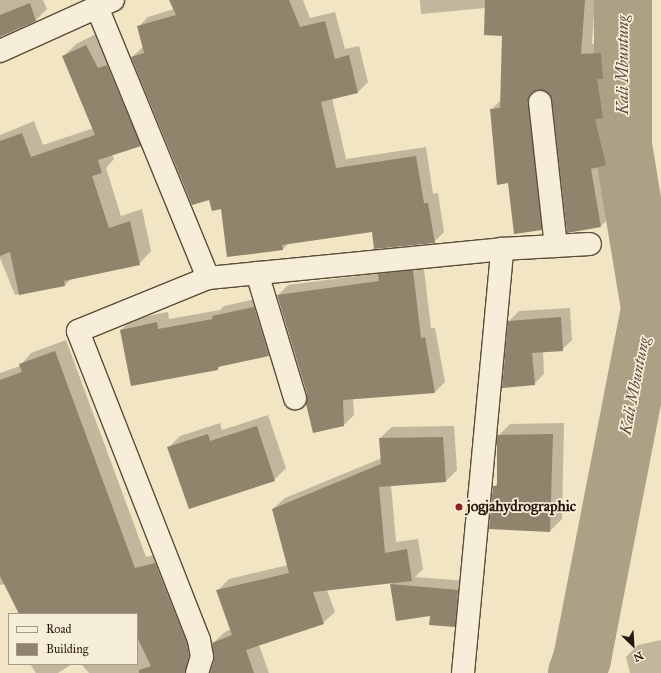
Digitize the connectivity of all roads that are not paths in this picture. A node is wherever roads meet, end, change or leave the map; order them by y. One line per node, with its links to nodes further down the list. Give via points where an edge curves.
1 (105, 3): 2 (street); 8 (street)
2 (0, 51)
3 (540, 102): 5 (street)
4 (590, 244): 5 (street)
5 (556, 246): 6 (street)
6 (502, 249): 7 (street); 11 (street)
7 (257, 273): 8 (street); 9 (street)
8 (208, 278): 10 (street, via 78,331 199,640 202,658)
9 (295, 398)
10 (197, 673)
11 (463, 673)

